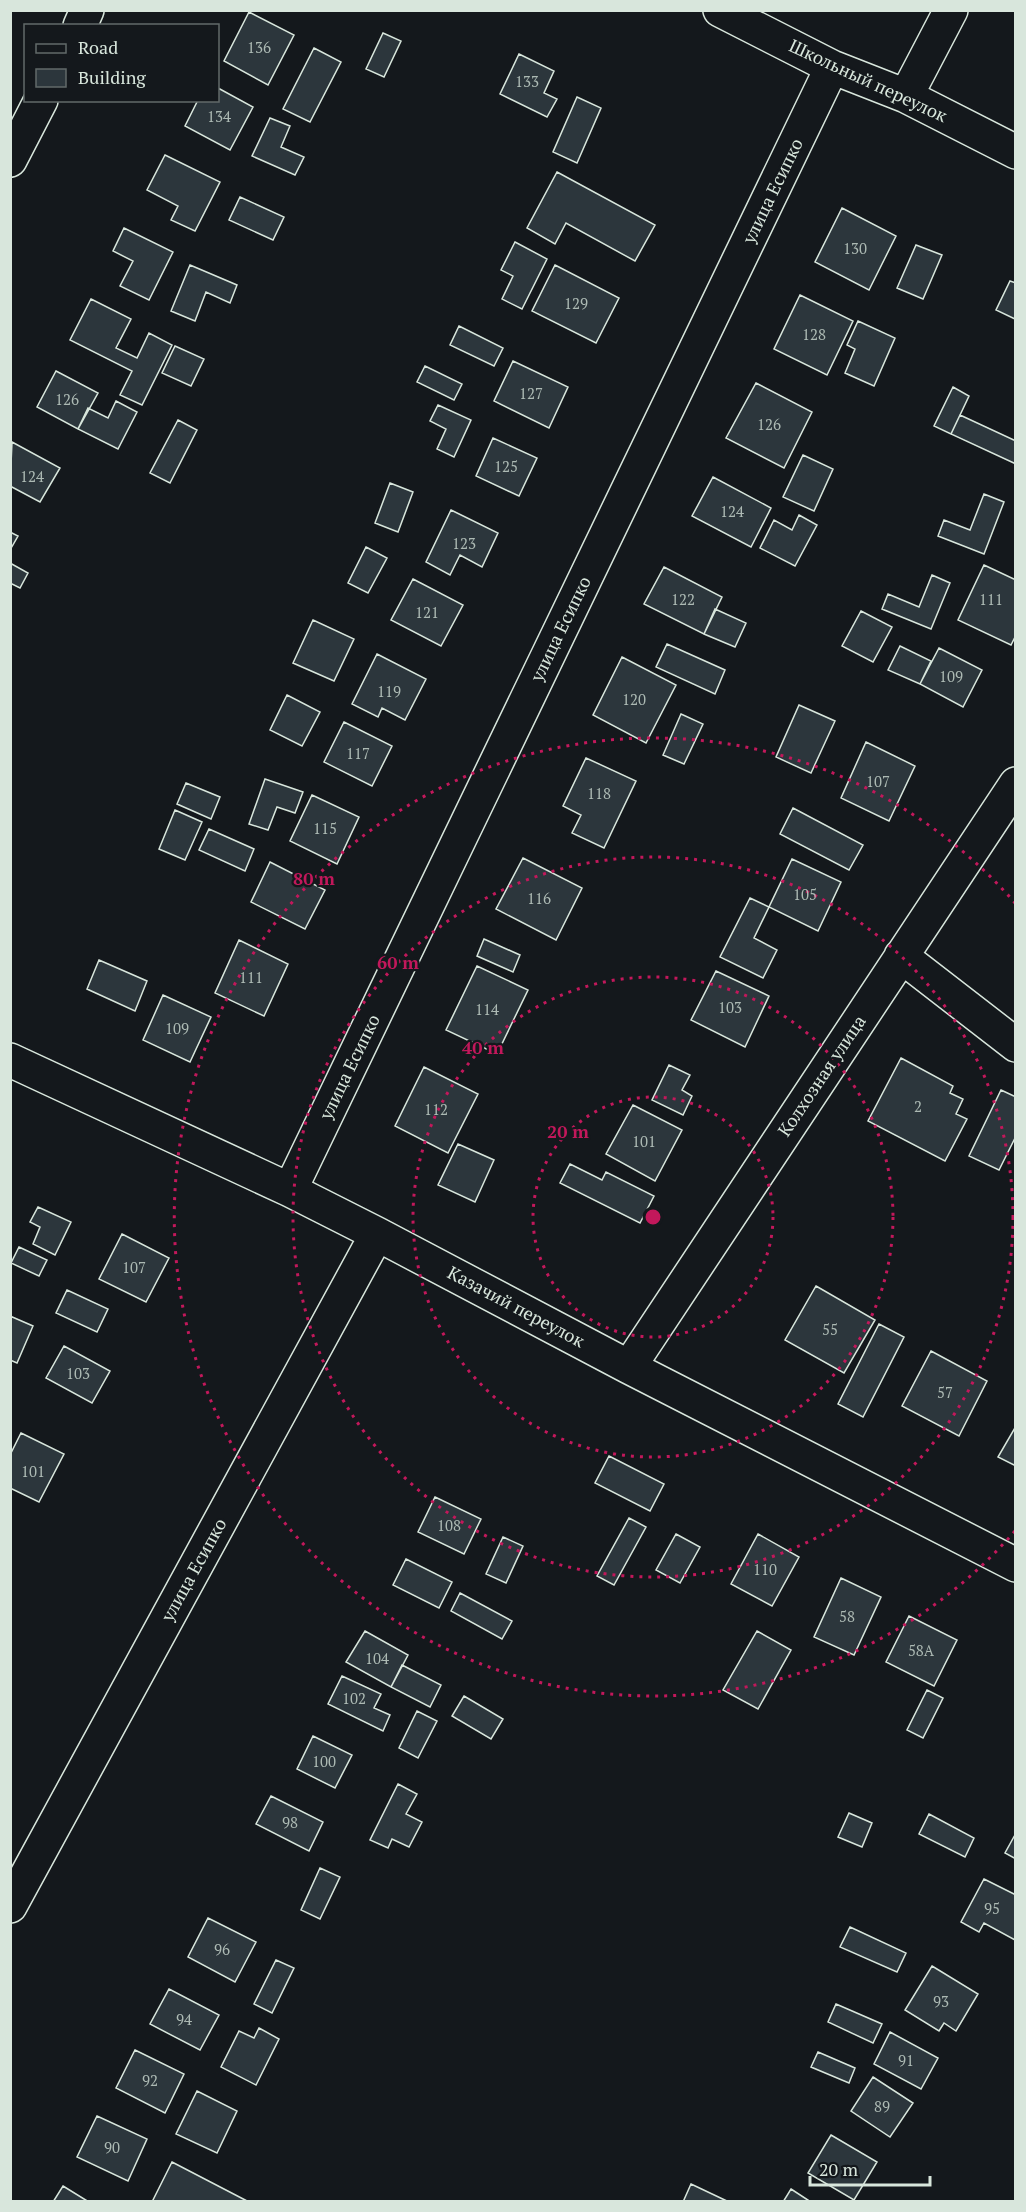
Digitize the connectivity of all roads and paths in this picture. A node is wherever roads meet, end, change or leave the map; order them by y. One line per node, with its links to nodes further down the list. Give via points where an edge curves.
1 (87, 10): 4 (street)
2 (720, 10): 5 (street, Школьный переулок)
3 (951, 10): 6 (street)
4 (81, 24)
5 (832, 67): 6 (street, Школьный переулок); 14 (street, улица Есипко)
6 (906, 96): 8 (street, Школьный переулок)
7 (40, 102): 9 (street)
8 (1016, 152)
9 (10, 160)
10 (1016, 784): 11 (street, Колхозная улица)
11 (901, 957): 12 (street); 16 (street, Колхозная улица)
12 (1016, 1045)
13 (10, 1060): 14 (street, Казачий переулок)
14 (290, 1190): 15 (street, Казачий переулок)
15 (377, 1234): 16 (street, Казачий переулок); 18 (street, улица Есипко)
16 (629, 1367): 17 (street, Казачий переулок)
17 (1016, 1565)
18 (10, 1906)

